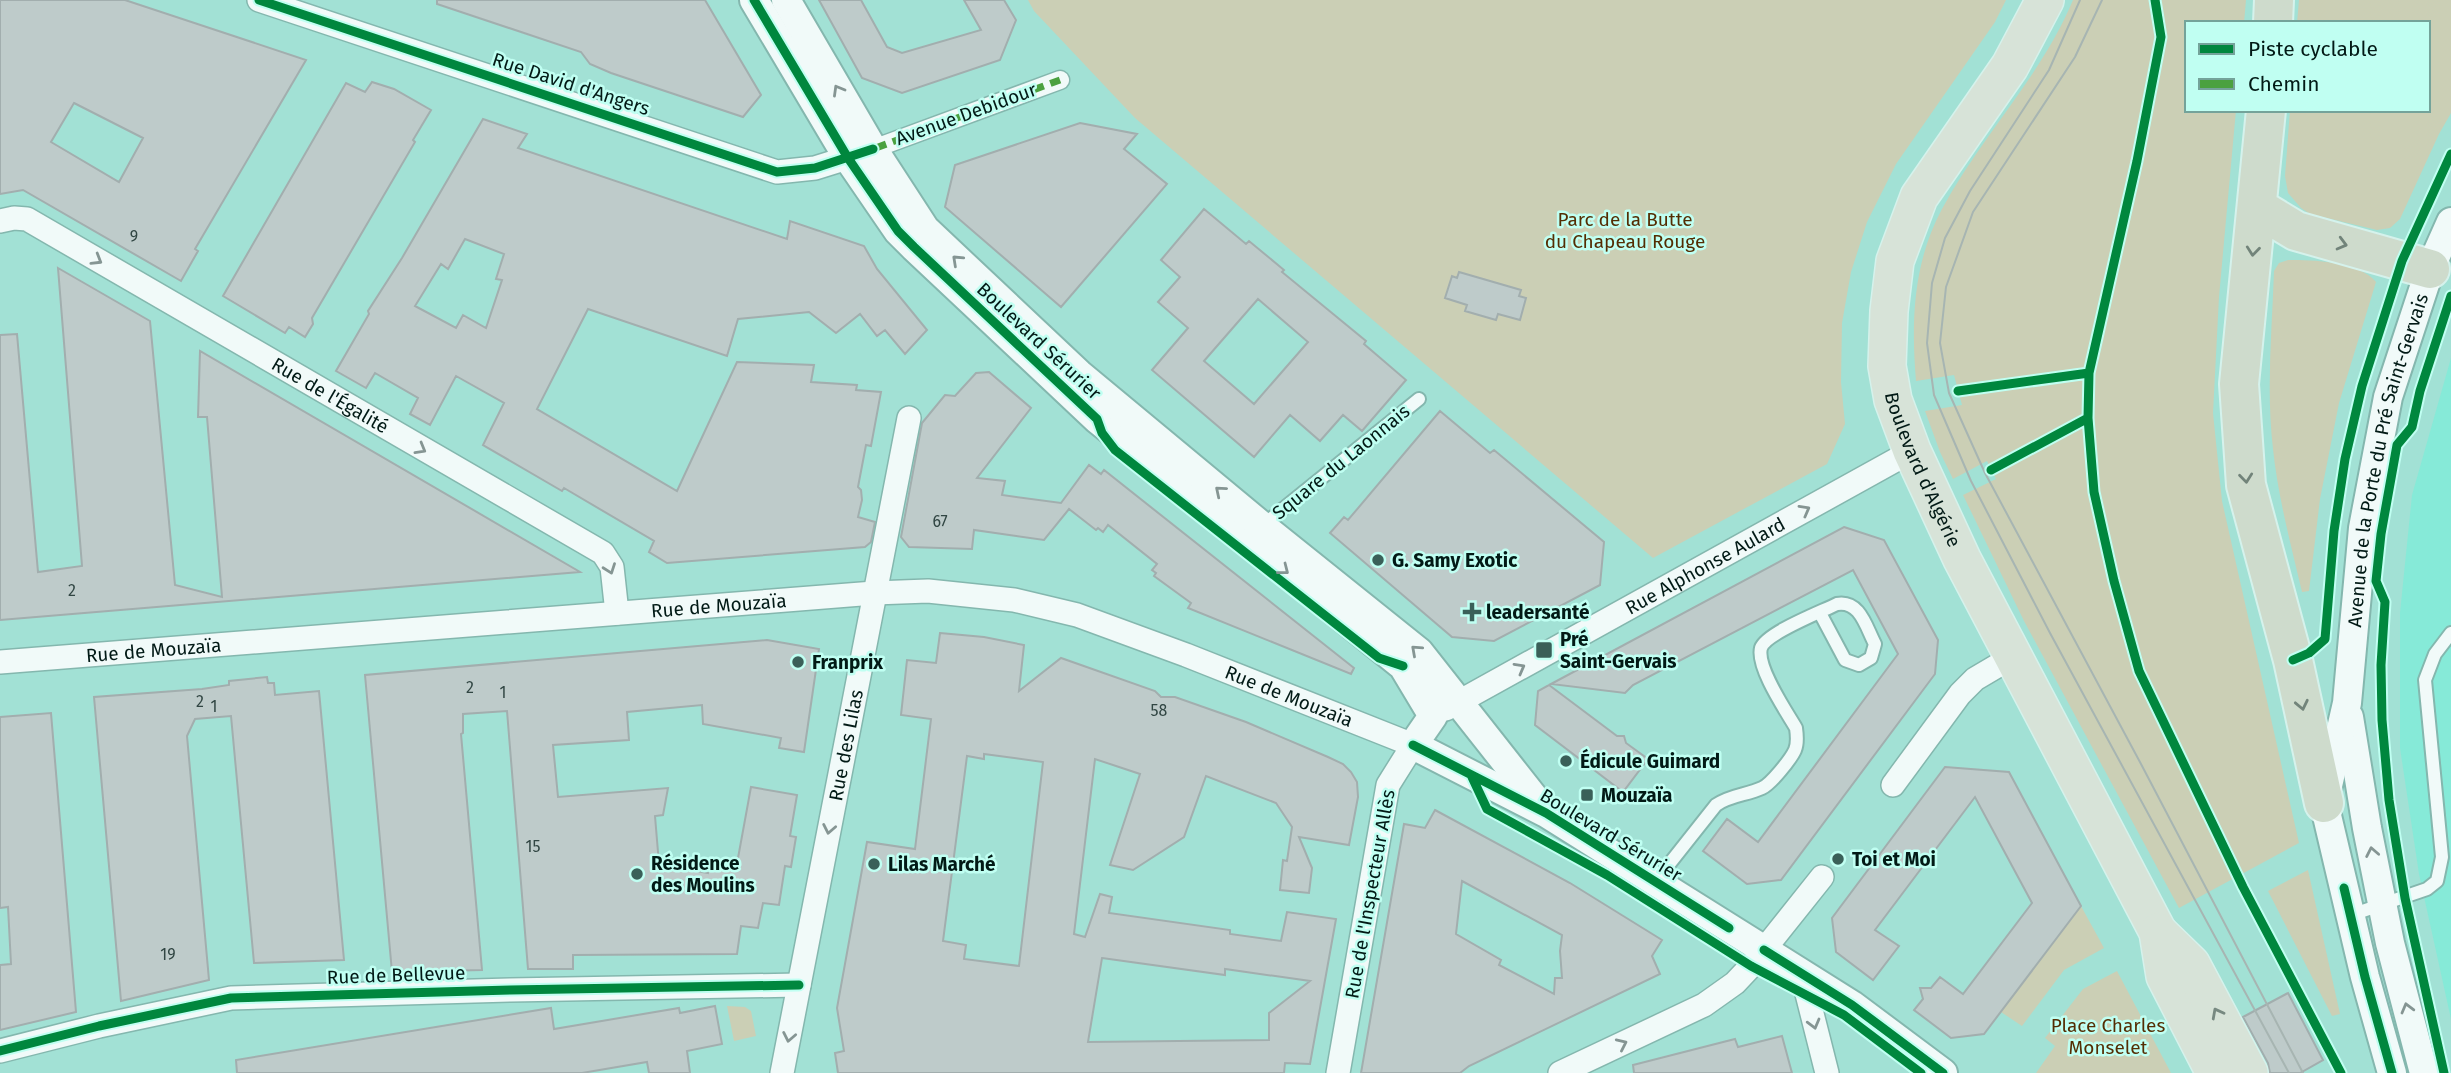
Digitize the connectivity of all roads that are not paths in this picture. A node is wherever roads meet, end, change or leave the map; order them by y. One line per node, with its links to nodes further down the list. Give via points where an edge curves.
1 (259, 0): 9 (street, Rue David d'Angers, via 777,172 815,168)
2 (754, 0): 9 (street, Boulevard Sérurier)
3 (786, 0): 9 (street, Boulevard Sérurier, one-way to 3)
4 (2045, 0): 16 (main road, Boulevard d'Algérie, via 2010,66 1919,197 1895,261 1887,366 1893,400)
5 (2274, 0): 6 (highway)
6 (2273, 21)
7 (1059, 80): 9 (street, Avenue Debidour)
8 (2266, 112): 10 (highway)
9 (861, 153): 17 (street, Boulevard Sérurier, one-way to 9, via 1079,374 947,251); 26 (street, Boulevard Sérurier, one-way to 26, via 898,231 914,247 1097,419 1384,649 1402,666)
10 (2258, 208): 13 (highway, one-way to 13, via 2296,231); 29 (highway, one-way to 29, via 2239,384 2246,485)
11 (0, 221): 20 (street, Rue de l'Égalité, one-way to 20, via 27,219 603,553 612,567)
12 (2451, 222): 13 (street, Avenue de la Porte du Pré Saint-Gervais)
13 (2430, 269): 25 (street, Avenue de la Porte du Pré Saint-Gervais, via 2385,410 2363,528)
14 (1419, 399): 17 (lane, Square du Laonnais)
15 (909, 418): 18 (street, Rue des Lilas)
16 (1912, 452): 22 (main road, Boulevard d'Algérie); 24 (street, Rue Alphonse Aulard, one-way to 16)
17 (1262, 526): 24 (street, Boulevard Sérurier, one-way to 17, via 1419,652)
18 (874, 593): 20 (street, Rue de Mouzaïa); 27 (street, Rue de Mouzaïa, via 928,591 1014,600 1077,615); 39 (street, Rue des Lilas, one-way to 39)
19 (1820, 612): 19 (lane, via 1837,604 1855,607 1875,644 1871,658 1859,665 1845,660); 33 (lane, via 1768,639 1761,649 1762,667 1796,728 1795,750 1768,785 1716,805)
20 (618, 613): 23 (street, Rue de Mouzaïa)
21 (2451, 633): 31 (lane, via 2435,654 2425,680)
22 (2014, 656): 28 (street, via 1959,694); 36 (main road, Boulevard d'Algérie)
23 (0, 662)
24 (1460, 701): 26 (street, Rue de l'Inspecteur Allès); 30 (street, Boulevard Sérurier)
25 (2347, 704): 29 (street, Avenue de la Porte du Pré Saint-Gervais); 34 (street, Avenue de la Porte du Pré Saint-Gervais, one-way to 25)
26 (1433, 716): 27 (street, Rue de l'Inspecteur Allès)
27 (1413, 745): 30 (street, Boulevard Sérurier); 42 (street, Rue de l'Inspecteur Allès, via 1388,785)
28 (1893, 785)
29 (2324, 803): 35 (street, Avenue de la Porte du Pré Saint-Gervais)
30 (1546, 813): 33 (street, Boulevard Sérurier)
31 (2446, 869): 34 (lane, via 2427,889)
32 (1822, 877): 37 (street)
33 (1655, 882): 37 (street, Boulevard Sérurier)
34 (2382, 906): 35 (lane); 49 (street, Avenue de la Porte du Pré Saint-Gervais, one-way to 34)
35 (2350, 915): 48 (street, Avenue de la Porte du Pré Saint-Gervais)
36 (2158, 932): 46 (main road, Boulevard d'Algérie, via 2165,976); 47 (main road, Boulevard d'Algérie, one-way to 36, via 2191,964)
37 (1764, 950): 38 (street, Boulevard Sérurier); 43 (street, one-way to 37, via 1704,1005 1735,983)
38 (1802, 974): 44 (street, one-way to 44); 45 (street, Boulevard Sérurier)
39 (799, 985): 40 (street, Rue de Bellevue, via 231,998); 41 (street, Rue des Lilas, one-way to 41)
40 (0, 1051)
41 (782, 1073)
42 (1338, 1073)
43 (1560, 1073)
44 (1827, 1073)
45 (1944, 1073)
46 (2215, 1073)
47 (2249, 1073)
48 (2392, 1073)
49 (2424, 1073)

